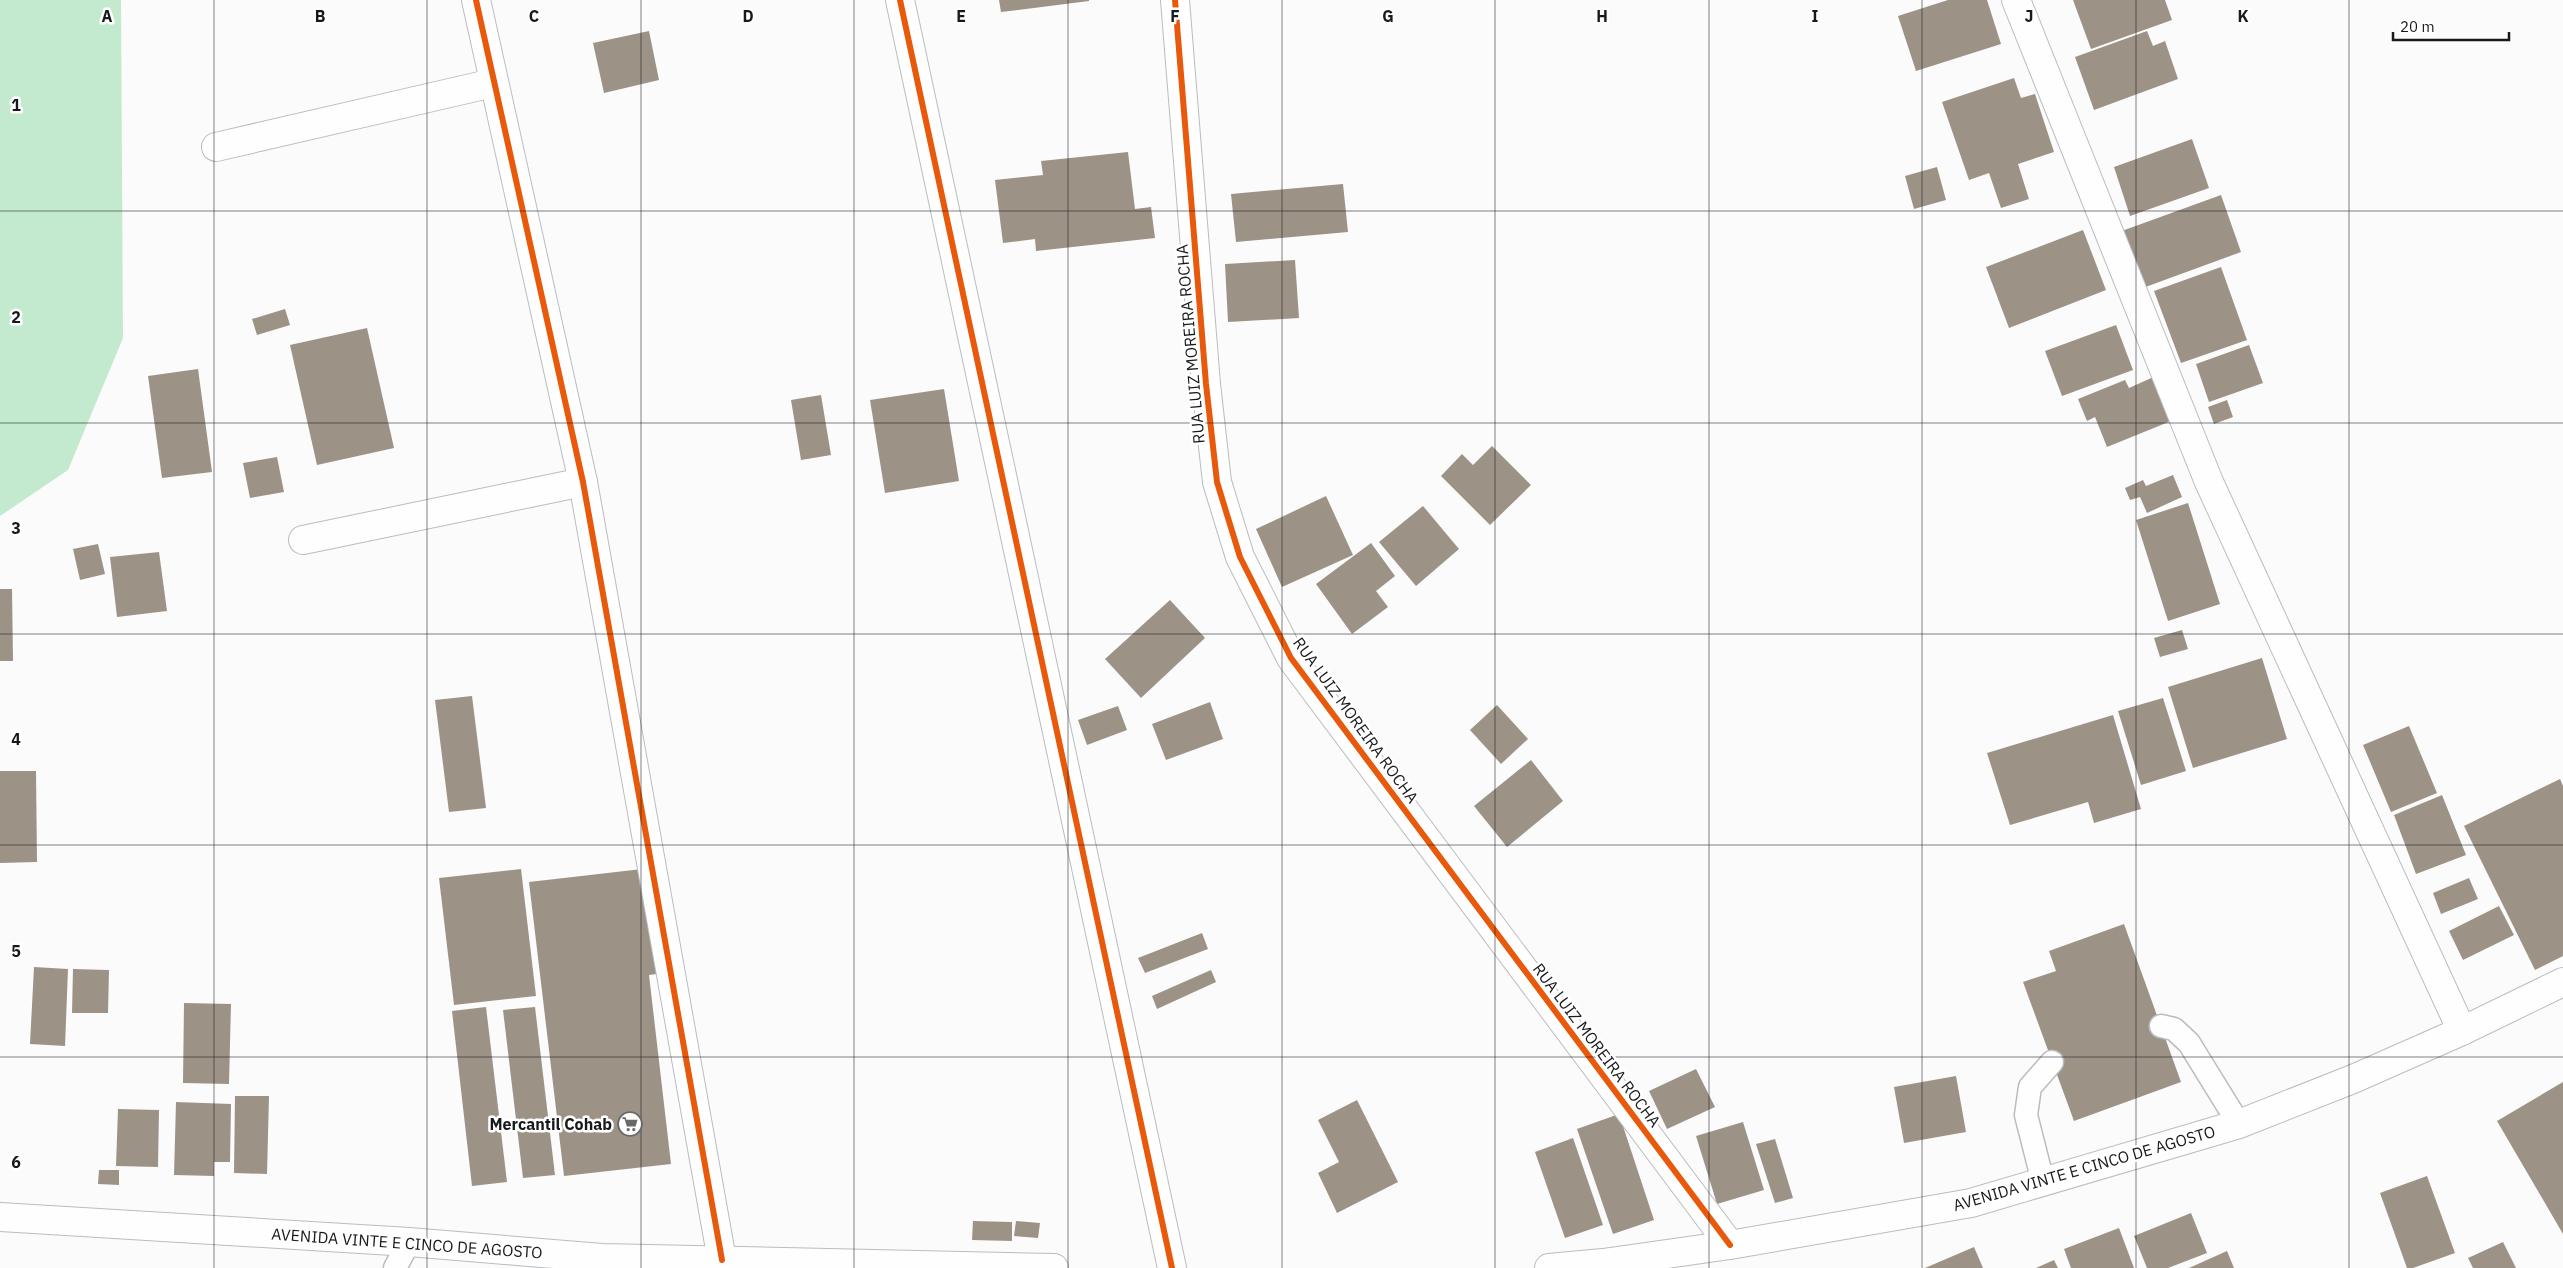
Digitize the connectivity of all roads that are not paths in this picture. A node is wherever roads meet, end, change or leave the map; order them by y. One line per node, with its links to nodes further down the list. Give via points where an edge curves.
1 (476, 0): 5 (street)
2 (900, 0): 22 (street)
3 (1175, 0): 17 (street, RUA LUIZ MOREIRA ROCHA, via 1205,374 1217,482 1240,557 1291,658)
4 (2016, 0): 11 (street, via 2208,482)
5 (493, 83): 6 (street); 7 (street)
6 (216, 148)
7 (582, 482): 8 (street); 18 (street)
8 (303, 540)
9 (2563, 982): 11 (street, AVENIDA VINTE E CINCO DE AGOSTO)
10 (2161, 1026): 13 (lane, via 2174,1028 2189,1043)
11 (2462, 1031): 13 (street, AVENIDA VINTE E CINCO DE AGOSTO)
12 (2052, 1062): 14 (lane, via 2030,1087 2026,1115)
13 (2239, 1124): 14 (street, AVENIDA VINTE E CINCO DE AGOSTO)
14 (2043, 1182): 17 (street, AVENIDA VINTE E CINCO DE AGOSTO, via 1971,1203)
15 (0, 1217): 16 (street, AVENIDA VINTE E CINCO DE AGOSTO)
16 (409, 1242): 19 (street, AVENIDA VINTE E CINCO DE AGOSTO); 20 (lane)
17 (1730, 1245): 23 (street, AVENIDA VINTE E CINCO DE AGOSTO, via 1604,1264)
18 (722, 1260): 19 (street, AVENIDA VINTE E CINCO DE AGOSTO); 21 (street, AVENIDA VINTE E CINCO DE AGOSTO)
19 (598, 1263)
20 (395, 1268)
21 (1054, 1268)
22 (1172, 1268)
23 (1549, 1268)

